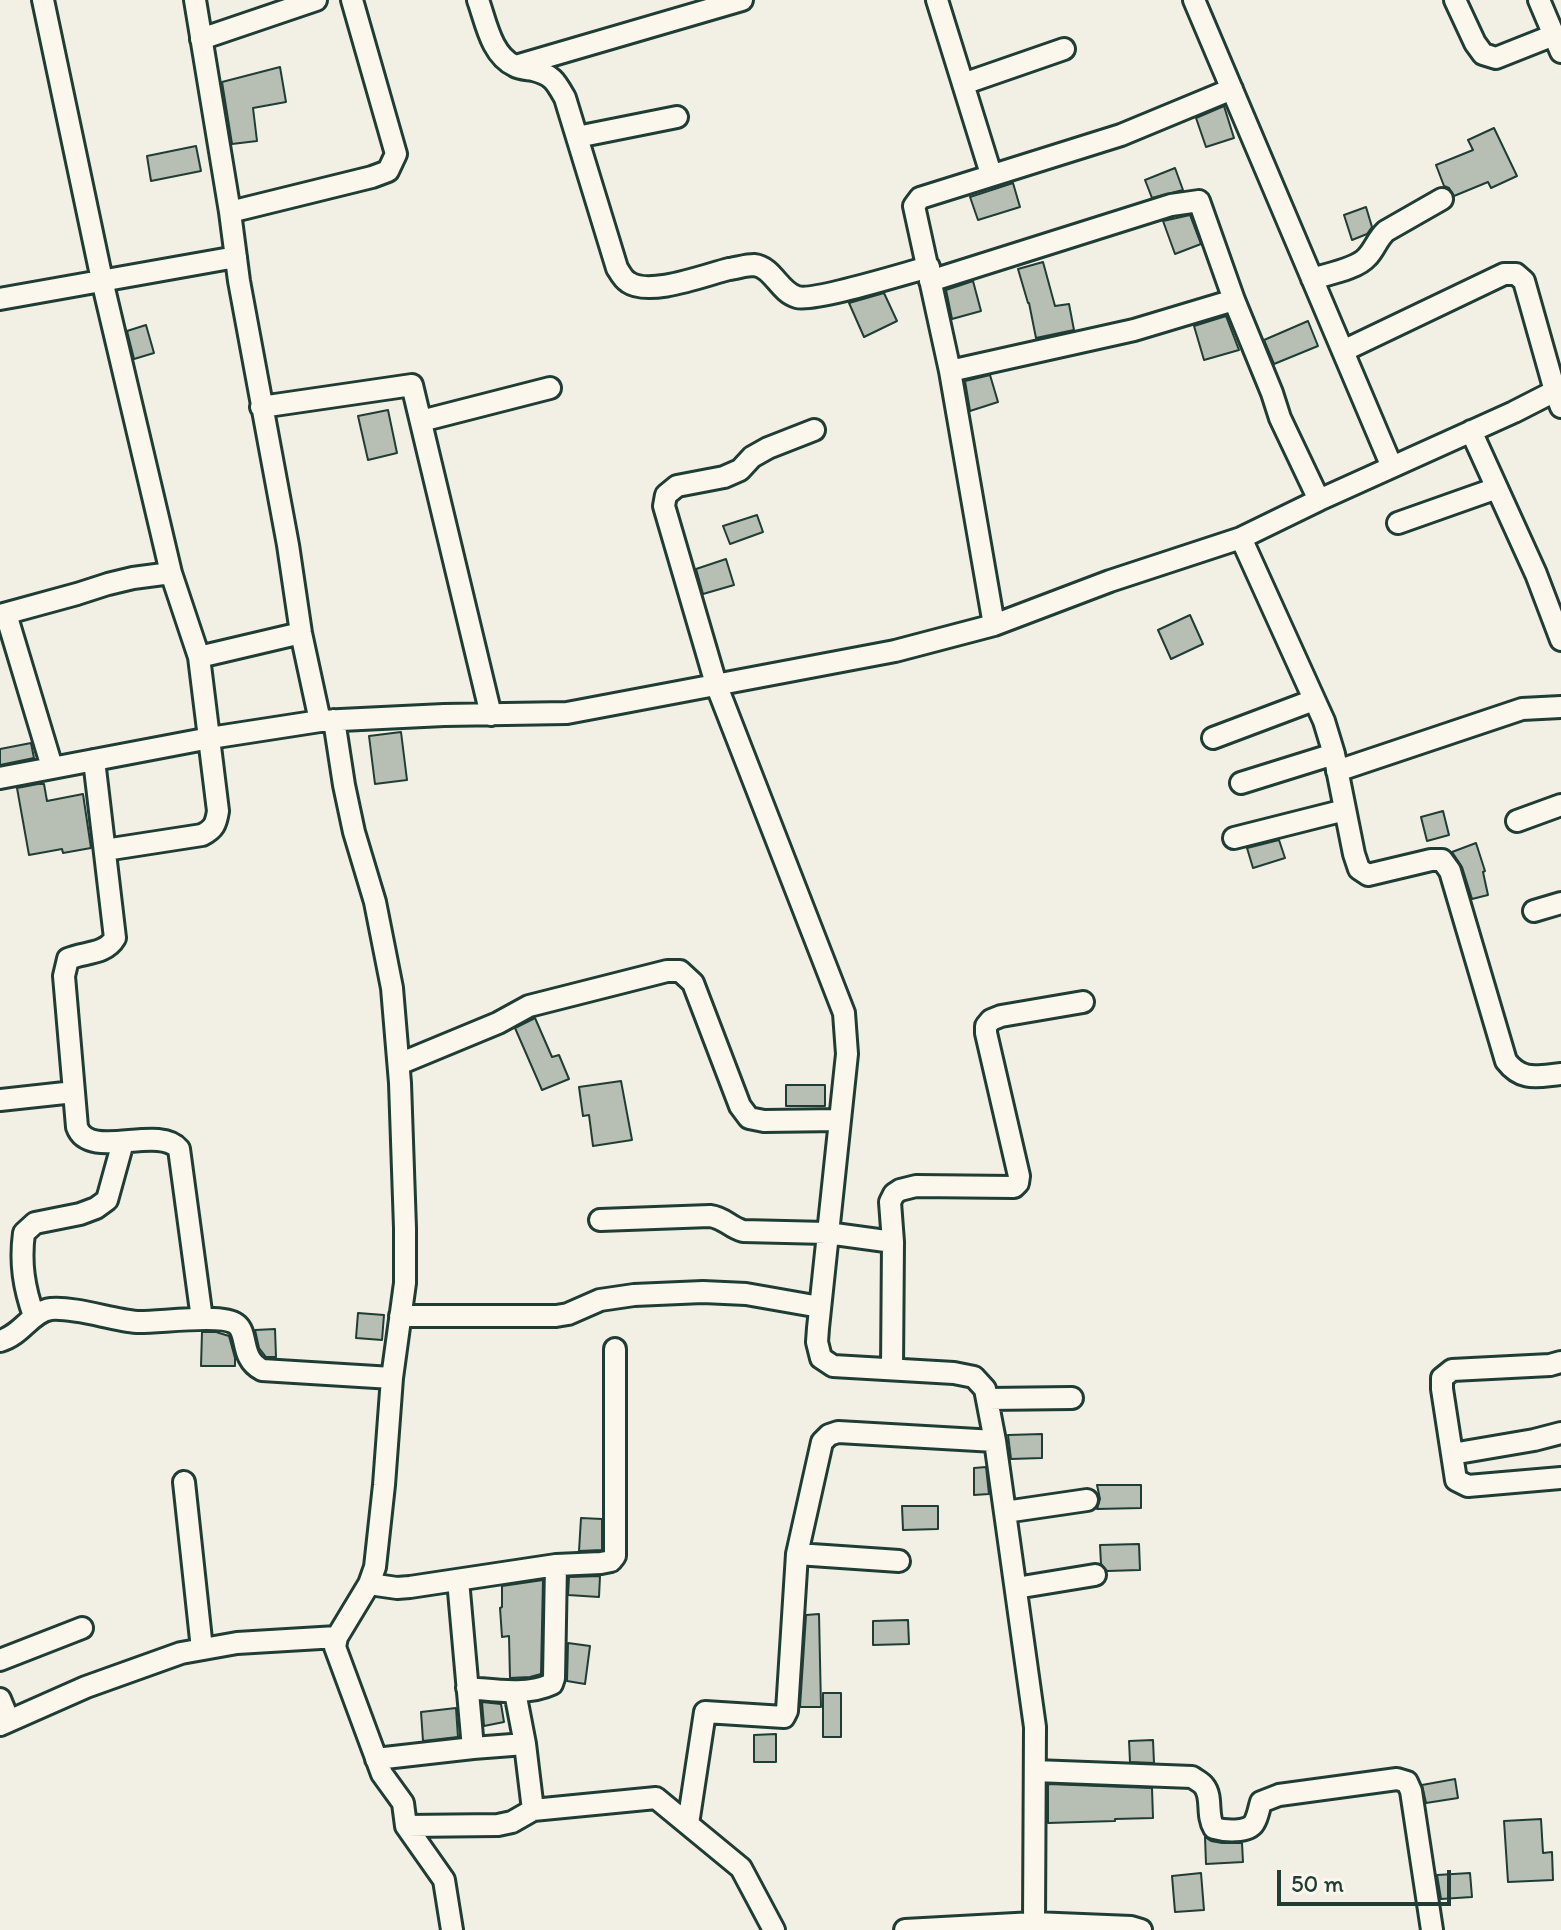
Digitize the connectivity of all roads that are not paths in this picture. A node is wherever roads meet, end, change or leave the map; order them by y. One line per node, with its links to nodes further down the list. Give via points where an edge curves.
1 (43, 0): 25 (street)
2 (195, 0): 11 (street)
3 (316, 0): 11 (street)
4 (352, 0): 21 (street, via 396,154 388,171)
5 (478, 0): 14 (street, via 491,39)
6 (742, 0): 14 (street)
7 (937, 0): 15 (street)
8 (1194, 0): 16 (street)
9 (1455, 0): 12 (street, via 1483,54 1496,58)
10 (1539, 0): 12 (street)
11 (201, 39): 21 (street)
12 (1557, 44)
13 (1064, 49): 15 (street)
14 (515, 67): 18 (street, via 553,78)
15 (963, 84): 19 (street)
16 (1232, 89): 19 (street, via 1121,135); 24 (street)
17 (677, 117): 18 (street)
18 (577, 137): 23 (street, via 617,268 639,287 755,265 800,298)
19 (991, 174): 23 (street, via 920,198 914,206)
20 (1442, 199): 24 (street, via 1386,231 1364,261)
21 (230, 212): 22 (street)
22 (236, 257): 25 (street); 32 (street)
23 (929, 274): 27 (street, via 1199,201); 29 (street)
24 (1312, 279): 28 (street)
25 (102, 280): 26 (street); 41 (street)
26 (0, 299)
27 (1234, 300): 29 (street, via 1134,330); 38 (street)
28 (1343, 351): 31 (street, via 1504,274 1516,274 1524,281); 36 (street)
29 (950, 371): 43 (street)
30 (550, 388): 33 (street)
31 (1559, 395): 35 (street)
32 (261, 407): 33 (street, via 412,385); 44 (street)
33 (421, 421): 50 (street)
34 (814, 430): 47 (street, via 752,457 740,470 677,486 666,495 664,506)
35 (1471, 431): 36 (street); 37 (street)
36 (1392, 467): 38 (street)
37 (1497, 488): 39 (street); 45 (street)
38 (1319, 500): 40 (street)
39 (1398, 523)
40 (1241, 538): 43 (street); 48 (street)
41 (171, 573): 42 (street, via 108,584); 46 (street)
42 (3, 615): 56 (street)
43 (994, 625): 47 (street, via 895,651)
44 (301, 633): 46 (street); 51 (street)
45 (1561, 640)
46 (199, 657): 52 (street)
47 (716, 684): 50 (street, via 567,713); 71 (street, via 844,1013 847,1054)
48 (1314, 700): 53 (street); 55 (street)
49 (1561, 707): 55 (street, via 1522,709)
50 (491, 715): 51 (street)
51 (327, 721): 52 (street); 67 (street, via 388,960)
52 (210, 738): 54 (street); 63 (street, via 218,811 212,830)
53 (1213, 738)
54 (94, 760): 56 (street); 63 (street)
55 (1335, 762): 58 (street); 60 (street)
56 (52, 767): 57 (street)
57 (0, 778)
58 (1241, 783)
59 (1561, 805): 61 (street)
60 (1345, 810): 62 (street); 68 (street, via 1359,869 1368,875 1431,860 1447,865 1506,1061 1521,1075)
61 (1517, 821)
62 (1234, 838)
63 (105, 850): 69 (street, via 115,938 101,951 68,959 64,976)
64 (1561, 903): 65 (street)
65 (1534, 911)
66 (1083, 1002): 75 (street, via 1001,1016 986,1026 1018,1183 900,1190 890,1202)
67 (399, 1064): 71 (street, via 529,1006 680,971 693,983 749,1118); 78 (street, via 405,1180)
68 (1561, 1074)
69 (74, 1092): 70 (street); 72 (street, via 79,1133 93,1141)
70 (0, 1100)
71 (839, 1120): 74 (street)
72 (123, 1142): 77 (street, via 107,1200 80,1214 35,1223 24,1233 23,1278); 79 (street, via 166,1140 179,1149)
73 (600, 1220): 74 (street, via 710,1216 743,1231)
74 (827, 1233): 75 (street); 76 (street)
75 (893, 1242): 83 (street)
76 (820, 1307): 78 (street, via 703,1292 600,1300 556,1316); 83 (street, via 821,1358 833,1366)
77 (34, 1316): 79 (street, via 49,1309 137,1322); 80 (street)
78 (400, 1316): 84 (street)
79 (202, 1319): 84 (street, via 239,1326 248,1357 262,1370)
80 (0, 1341)
81 (615, 1349): 96 (street, via 617,1550 611,1561)
82 (1561, 1362): 89 (street, via 1452,1370 1442,1378)
83 (892, 1369): 86 (street, via 974,1377)
84 (392, 1378): 99 (street, via 375,1567)
85 (1072, 1398): 86 (street)
86 (988, 1399): 88 (street)
87 (1561, 1433): 89 (street)
88 (995, 1441): 93 (street); 94 (street, via 829,1435 822,1442)
89 (1452, 1454): 90 (street, via 1456,1480 1468,1486)
90 (1561, 1478)
91 (184, 1482): 103 (street)
92 (1087, 1500): 93 (street)
93 (1005, 1512): 100 (street)
94 (797, 1554): 95 (street); 114 (street, via 787,1711 784,1717 705,1712)
95 (899, 1561)
96 (556, 1565): 98 (street); 106 (street, via 554,1678 545,1687)
97 (1095, 1575): 100 (street)
98 (458, 1580): 99 (street, via 397,1588); 105 (street)
99 (369, 1584): 102 (street)
100 (1016, 1588): 112 (street, via 1035,1727)
101 (82, 1628): 104 (street)
102 (337, 1637): 103 (street); 111 (street, via 335,1647)
103 (202, 1649): 108 (street, via 86,1687)
104 (0, 1660)
105 (467, 1688): 106 (street); 110 (street)
106 (515, 1692): 109 (street)
107 (0, 1699): 108 (street)
108 (5, 1723)
109 (525, 1744): 110 (street); 113 (street)
110 (473, 1748): 111 (street)
111 (376, 1759): 115 (street, via 403,1803)
112 (1035, 1771): 116 (street); 121 (street, via 1192,1777 1205,1786 1210,1821 1220,1830 1246,1829 1254,1823 1261,1802 1279,1795 1407,1782)
113 (533, 1810): 114 (street, via 656,1798); 115 (street, via 498,1825)
114 (688, 1824): 118 (street, via 741,1868)
115 (406, 1826): 117 (street, via 444,1880)
116 (1034, 1923): 119 (street); 120 (street)
117 (452, 1930)
118 (774, 1930)
119 (905, 1930)
120 (1141, 1930)
121 (1432, 1930)

